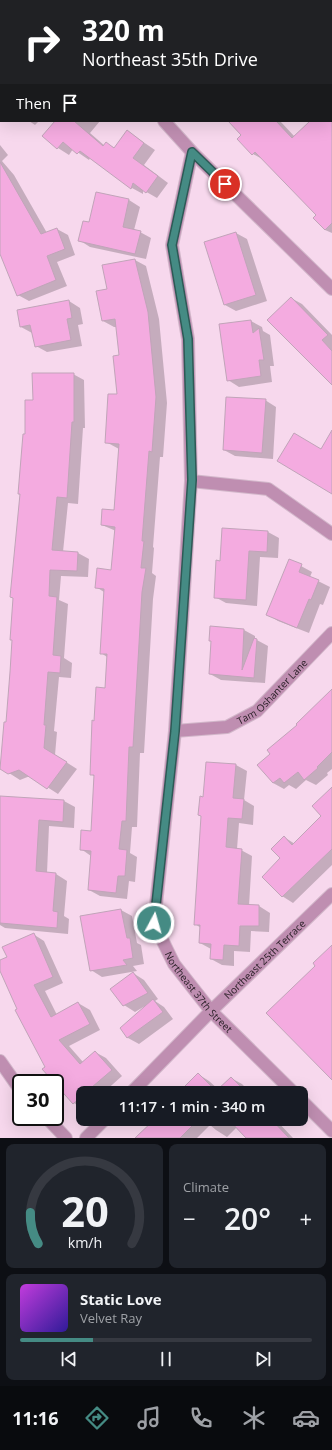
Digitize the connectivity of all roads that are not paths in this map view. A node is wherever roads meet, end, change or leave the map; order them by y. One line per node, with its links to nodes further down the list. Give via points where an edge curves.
1 (165, 122): 2 (street)
2 (192, 152): 3 (street); 4 (street, Northeast 37th Street, via 172,245 188,339)
3 (332, 289)
4 (192, 480): 5 (street, via 268,489); 7 (street, Northeast 37th Street)
5 (332, 534)
6 (332, 633): 7 (street, Tam Oshanter Lane, via 257,710 227,726)
7 (175, 731): 9 (street, Northeast 37th Street, via 154,923 174,964)
8 (332, 894): 9 (street, Northeast 25th Terrace)
9 (211, 1011): 12 (street, Northeast 25th Terrace); 13 (street, Northeast 37th Street)
10 (0, 1061): 11 (street)
11 (12, 1078)
12 (138, 1086)
13 (287, 1086)
14 (308, 1107): 17 (street)
15 (55, 1126): 18 (street)
16 (98, 1126): 19 (street)
17 (332, 1131)
18 (66, 1138)
19 (86, 1138)

